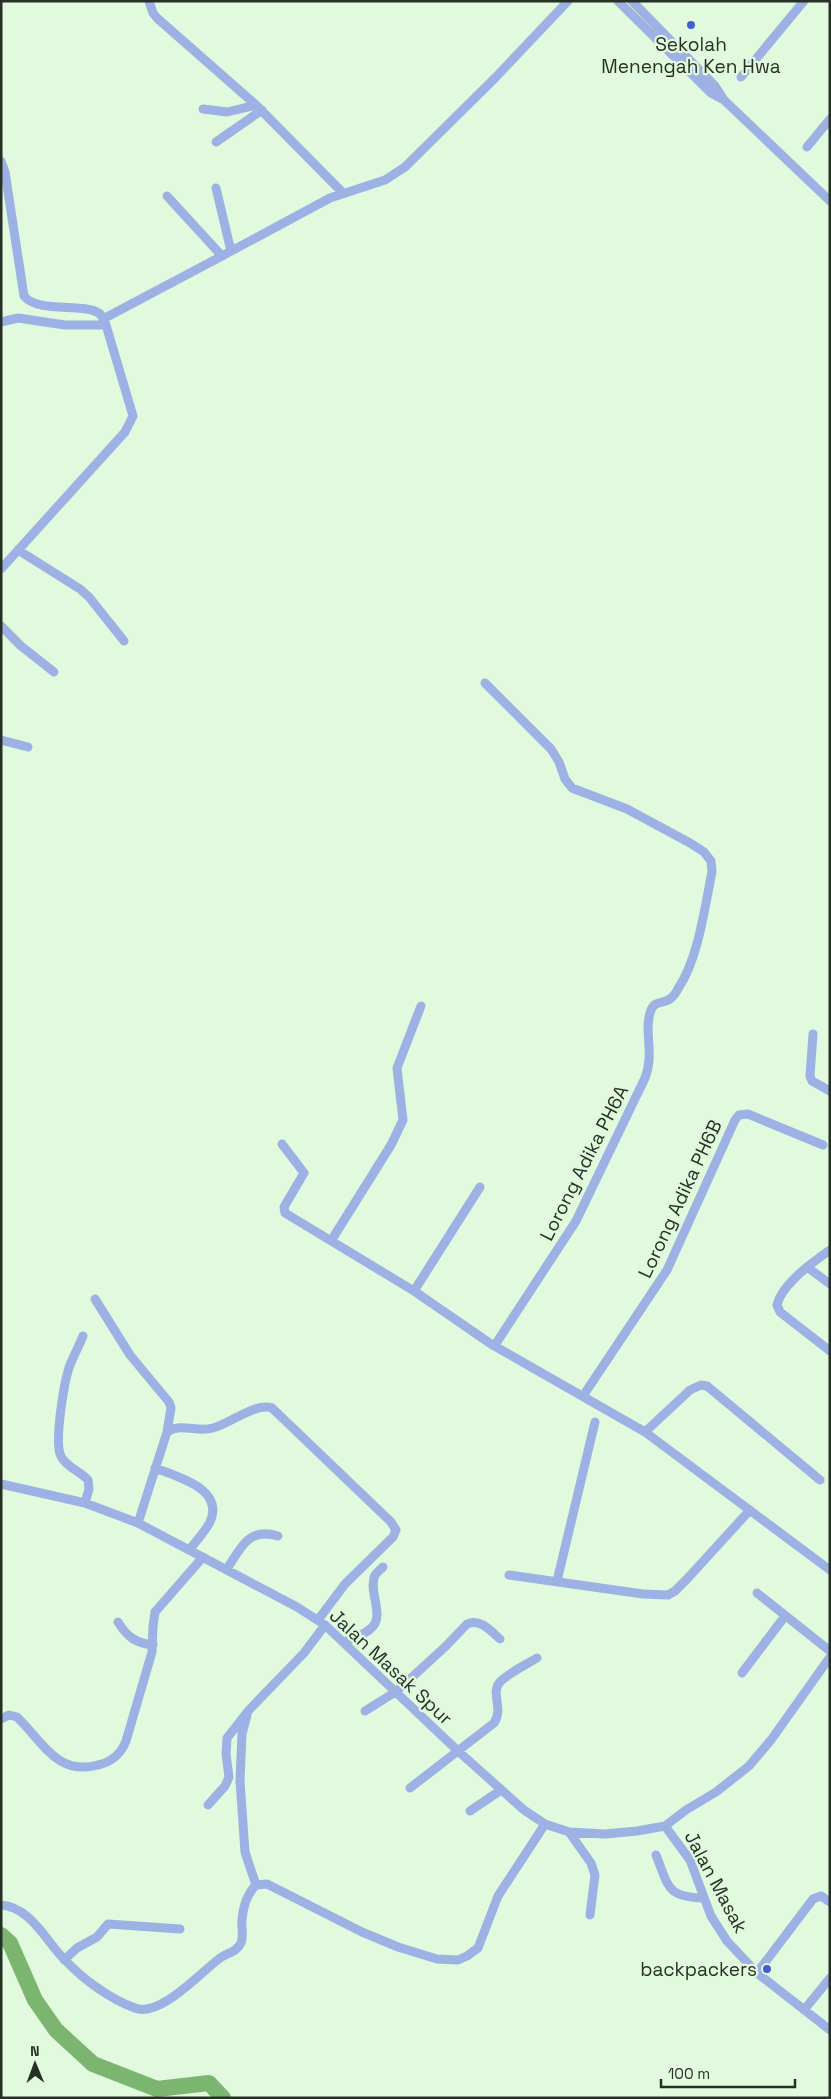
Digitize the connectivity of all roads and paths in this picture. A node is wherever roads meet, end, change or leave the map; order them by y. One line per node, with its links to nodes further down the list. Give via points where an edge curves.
1 (149, 1): 8 (street, via 157,18)
2 (568, 1): 15 (street, via 405,167 385,180)
3 (618, 1): 7 (street, via 711,93)
4 (632, 1): 7 (street, via 715,86)
5 (804, 1): 6 (street)
6 (741, 77)
7 (722, 98): 17 (street)
8 (259, 108): 9 (street, via 227,112); 11 (street); 15 (street)
9 (204, 109)
10 (830, 119): 12 (street)
11 (216, 142)
12 (806, 147)
13 (1, 160): 21 (street, via 24,296 34,303 91,311 100,314)
14 (216, 188): 18 (street)
15 (343, 193): 18 (street)
16 (167, 196): 19 (street)
17 (830, 200)
18 (231, 251): 19 (street)
19 (222, 256): 21 (street)
20 (1, 322): 21 (street, via 18,318 65,325)
21 (104, 322): 22 (street, via 132,421)
22 (18, 550): 23 (street); 25 (street, via 85,593)
23 (1, 569)
24 (1, 626): 26 (street)
25 (124, 641)
26 (54, 672)
27 (485, 683): 43 (street, Lorong Adika PH6A, via 551,749 568,785 654,823 704,852 711,861 712,872 689,968 673,996 657,1002 651,1009 649,1068 576,1221)
28 (1, 740): 29 (street)
29 (28, 748)
30 (421, 1006): 36 (street, via 397,1068 403,1120)
31 (813, 1034): 32 (street, via 810,1076 812,1081)
32 (830, 1091)
33 (282, 1144): 36 (street, via 304,1173 284,1208 285,1213)
34 (823, 1145): 45 (street, Lorong Adika PH6B, via 748,1114 739,1115 667,1270)
35 (480, 1187): 40 (street)
36 (331, 1241): 40 (street)
37 (830, 1250): 38 (street)
38 (807, 1267): 39 (street); 44 (street, via 777,1305 780,1312)
39 (830, 1284)
40 (414, 1292): 43 (street)
41 (95, 1299): 47 (street, via 130,1355 169,1402)
42 (83, 1336): 52 (street, via 69,1366 60,1414 59,1444 60,1455 65,1462 88,1480 89,1489)
43 (495, 1346): 45 (street)
44 (830, 1351)
45 (583, 1396): 48 (street)
46 (595, 1422): 62 (street)
47 (167, 1432): 49 (street); 66 (street, via 181,1426 205,1430 214,1428 262,1407 272,1408 391,1522 396,1530 393,1537 345,1584)
48 (645, 1432): 50 (street, via 690,1390 707,1386); 53 (street)
49 (155, 1468): 54 (street); 56 (street, via 191,1483 213,1502 209,1524)
50 (820, 1480)
51 (1, 1484): 52 (street, Jalan Masak Spur)
52 (84, 1503): 54 (street, Jalan Masak Spur)
53 (750, 1510): 60 (street); 62 (street, via 688,1579 668,1595)
54 (138, 1523): 56 (street, Jalan Masak Spur)
55 (278, 1536): 59 (street, via 269,1533 250,1537)
56 (190, 1550): 57 (street, Jalan Masak Spur)
57 (203, 1557): 59 (street, Jalan Masak Spur); 69 (street, via 158,1607 153,1618)
58 (383, 1567): 68 (street, via 375,1575 375,1625)
59 (227, 1569): 66 (street, Jalan Masak Spur)
60 (830, 1570)
61 (509, 1574): 62 (street)
62 (557, 1581)
63 (757, 1594): 64 (street)
64 (786, 1616): 70 (street); 73 (street)
65 (118, 1622): 69 (street, via 128,1637)
66 (322, 1622): 68 (street, Jalan Masak Spur); 75 (street, via 304,1653)
67 (500, 1639): 74 (street, via 481,1624 467,1624)
68 (344, 1642): 74 (street, Jalan Masak Spur)
69 (153, 1645): 77 (street, via 123,1749 108,1761 89,1767 67,1766 17,1717 10,1715)
70 (830, 1650)
71 (537, 1658): 78 (street, via 500,1681 496,1688 500,1706 498,1717)
72 (830, 1658): 84 (street, via 749,1766)
73 (742, 1674)
74 (397, 1691): 76 (street); 78 (street, Jalan Masak Spur)
75 (248, 1710): 81 (street, via 227,1738 229,1777); 87 (street, via 242,1734 240,1781 245,1852)
76 (365, 1711)
77 (1, 1719)
78 (458, 1751): 79 (street); 80 (street, Jalan Masak Spur)
79 (410, 1788)
80 (501, 1790): 82 (street); 83 (street, Jalan Masak Spur)
81 (208, 1805)
82 (470, 1811)
83 (545, 1824): 85 (street, Jalan Masak Spur); 87 (street, via 498,1896 478,1948 458,1960 398,1947 267,1884)
84 (665, 1826): 85 (street, Jalan Masak Spur, via 605,1834); 88 (street, Jalan Masak, via 690,1860)
85 (570, 1832): 91 (street, via 596,1875)
86 (656, 1855): 88 (street, via 673,1892 682,1897)
87 (256, 1885): 93 (street, via 243,1912 239,1946 221,1957 190,1985 151,2009 136,2009 119,2000)
88 (704, 1898): 94 (street, Jalan Masak, via 727,1941)
89 (830, 1902): 94 (street, via 821,1896 814,1899)
90 (1, 1905): 93 (street, via 26,1916)
91 (590, 1915)
92 (180, 1929): 93 (street, via 108,1924 97,1937)
93 (64, 1960)
94 (757, 1973): 96 (street, Jalan Masak)
95 (830, 1978): 96 (street)
96 (804, 2010): 97 (street, Jalan Masak)
97 (830, 2030)

